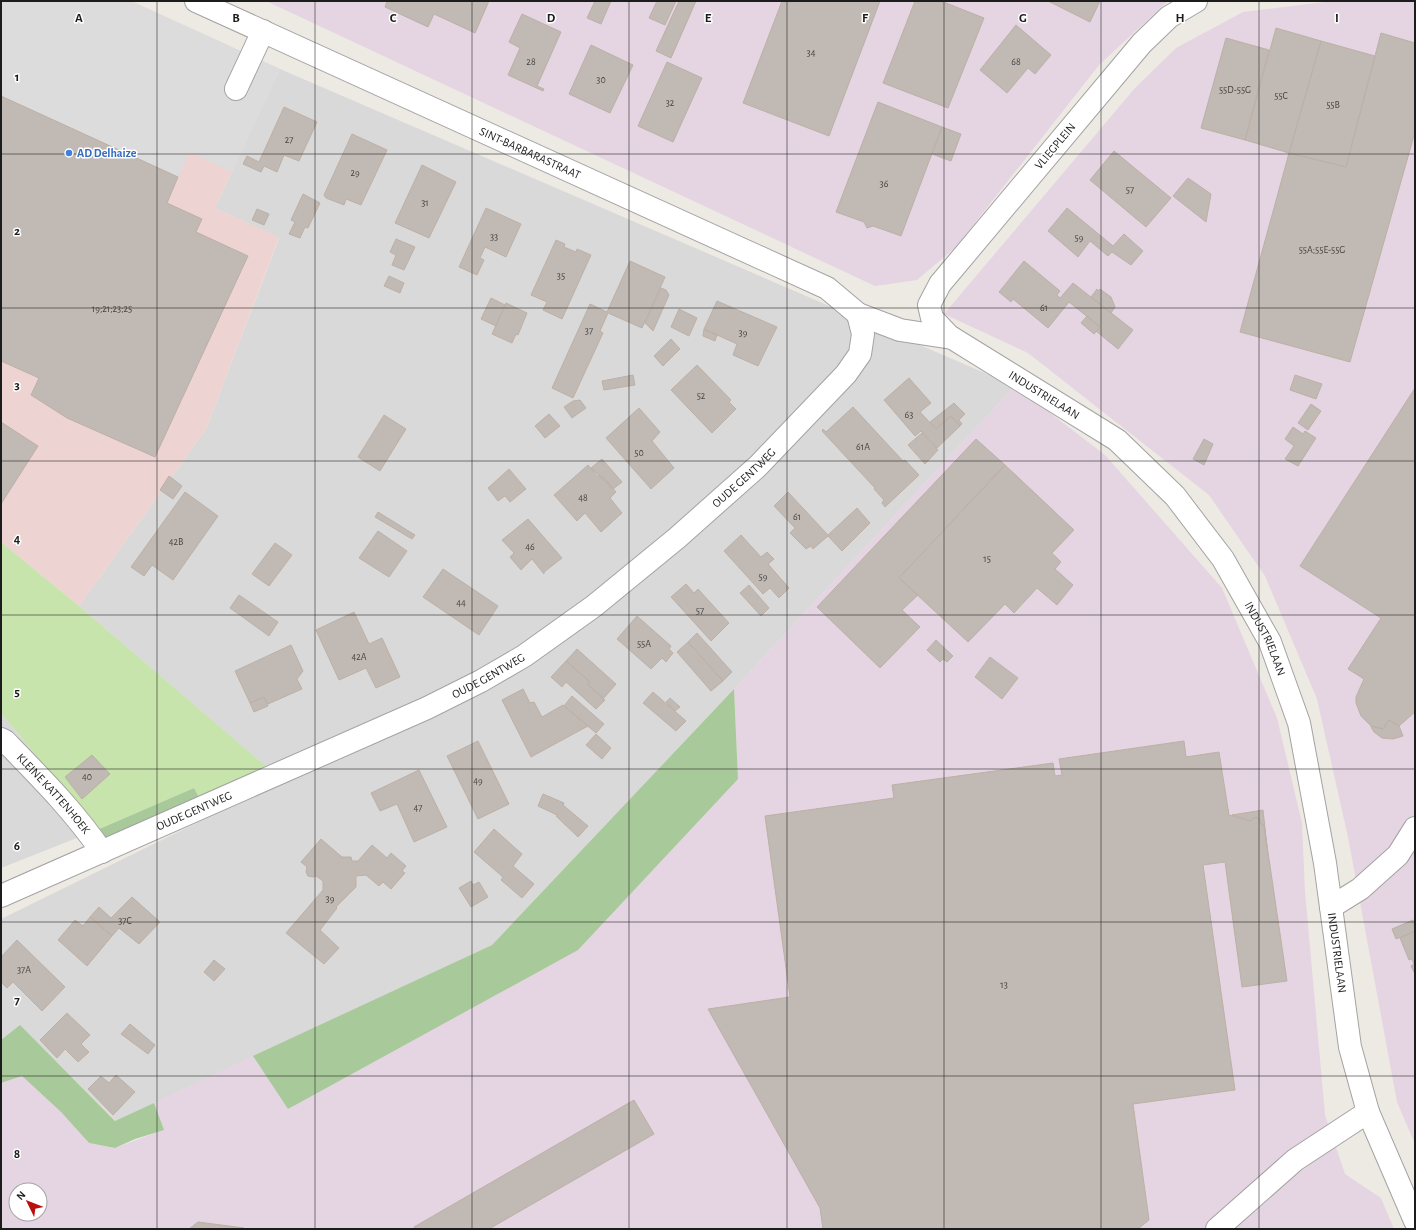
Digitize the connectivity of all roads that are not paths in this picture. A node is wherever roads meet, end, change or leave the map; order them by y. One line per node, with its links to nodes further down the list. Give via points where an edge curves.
1 (196, 1): 3 (street, SINT-BARBARASTRAAT)
2 (1196, 1): 5 (street, VLIEGPLEIN, via 1168,17 1116,72 940,284)
3 (263, 31): 4 (street); 6 (street, SINT-BARBARASTRAAT, via 827,288)
4 (236, 89)
5 (929, 305): 7 (street, INDUSTRIELAAN, via 932,318)
6 (858, 314): 7 (street, SINT-BARBARASTRAAT, via 900,330); 10 (street, OUDE GENTWEG, via 863,334 860,354 846,374 758,466 677,538 594,606 524,656 427,708)
7 (952, 338): 12 (street, INDUSTRIELAAN, via 1117,440 1175,496 1223,559 1270,642 1299,724)
8 (1, 739): 10 (street, KLEINE KATTENHOEK, via 6,741 67,804)
9 (1415, 828): 12 (street, via 1398,855 1360,889)
10 (102, 852): 11 (street, OUDE GENTWEG)
11 (1, 896)
12 (1331, 907): 13 (street, INDUSTRIELAAN, via 1350,1047)
13 (1368, 1112): 14 (street, INDUSTRIELAAN); 15 (street, via 1295,1160)
14 (1415, 1221)
15 (1217, 1229)

